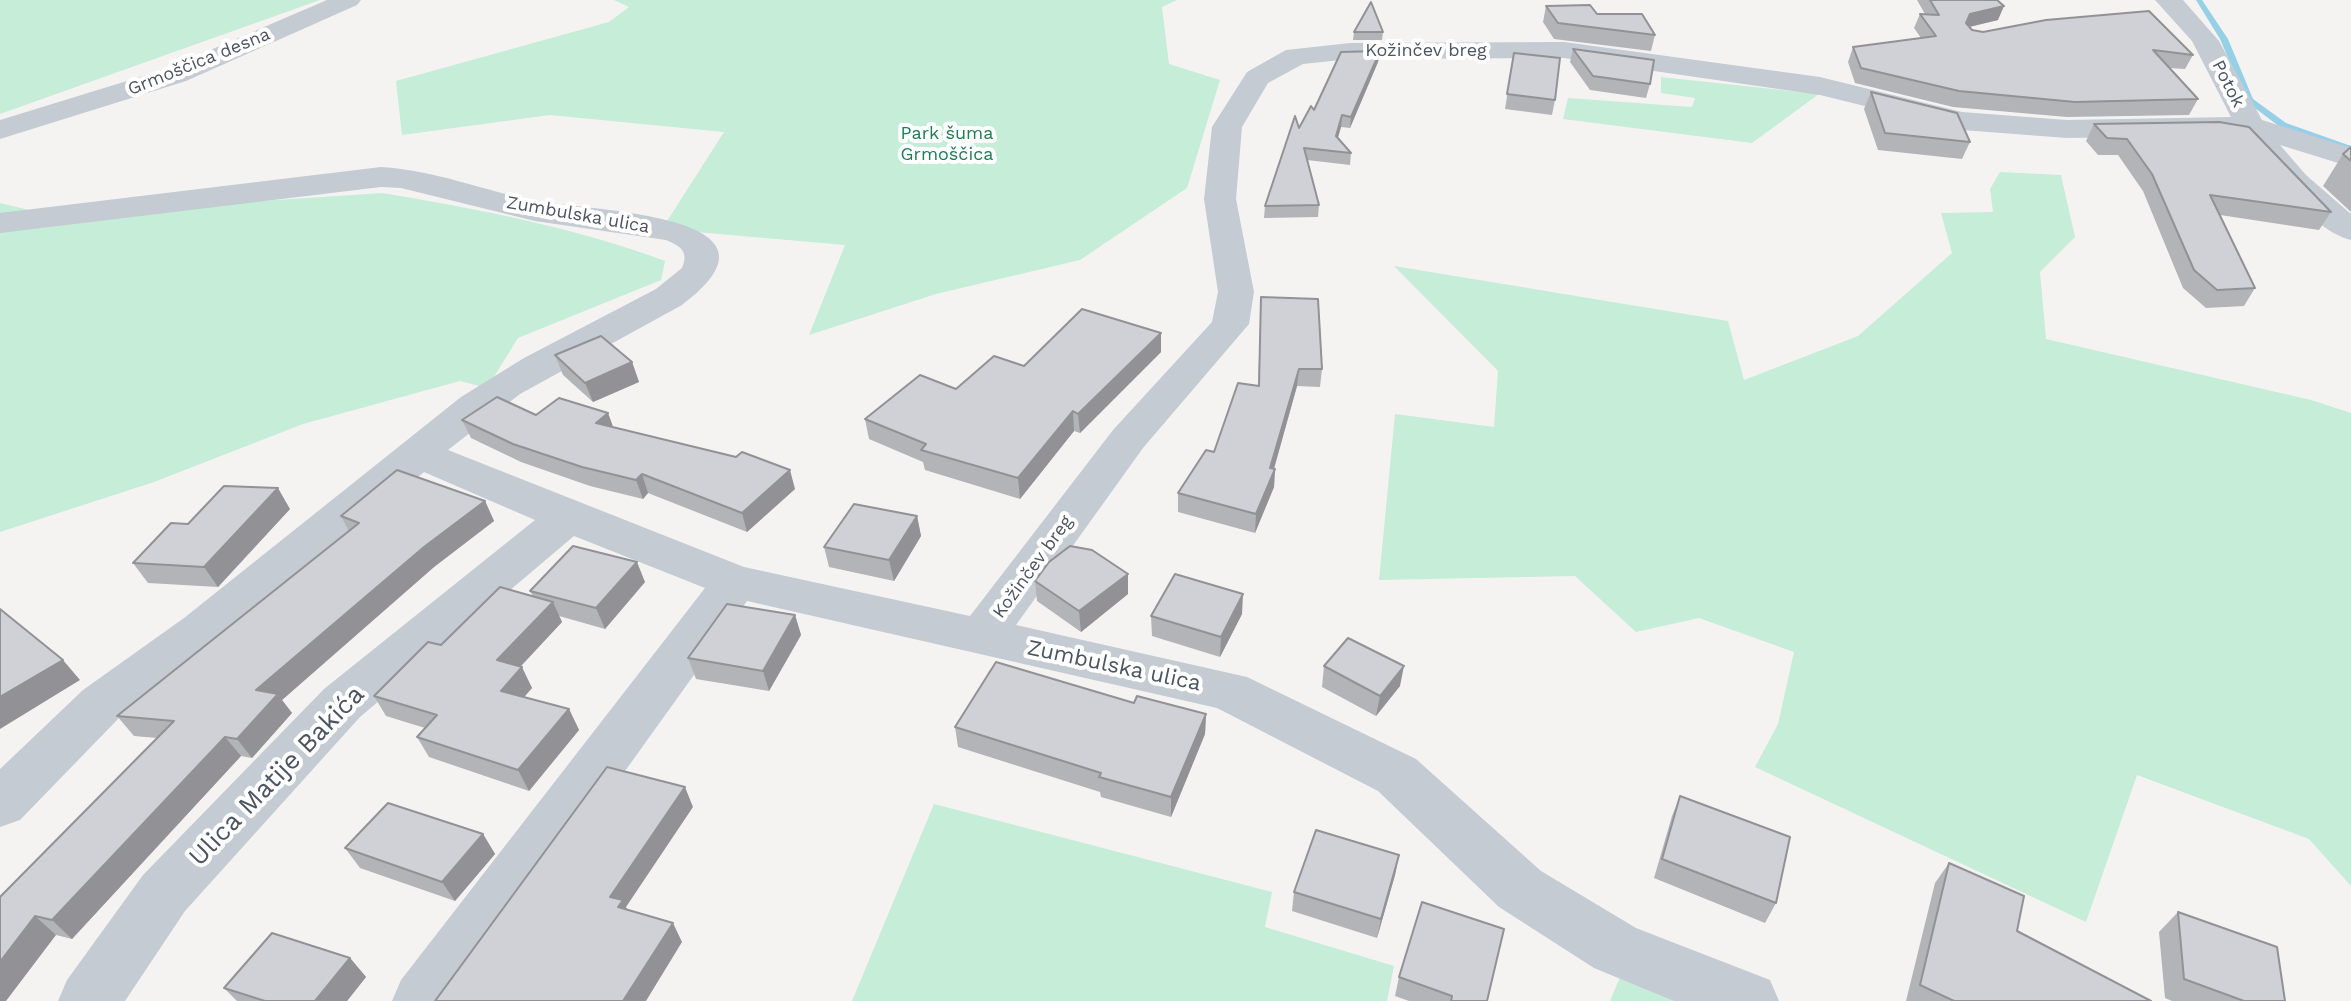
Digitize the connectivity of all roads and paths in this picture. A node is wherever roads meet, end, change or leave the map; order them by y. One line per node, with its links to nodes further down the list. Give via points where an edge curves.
1 (348, 0): 5 (street, Grmoščica desna, via 176,75)
2 (2176, 6): 3 (street); 4 (street, Potok, via 2206,39)
3 (2144, 14)
4 (2250, 126): 6 (street, Potok); 8 (street, via 2310,199); 12 (street, Kožinčev breg, via 2067,129 1962,121 1820,86 1564,50 1296,56 1257,78 1227,127 1220,199 1236,292 1230,324 1128,439)
5 (0, 130)
6 (2351, 158)
7 (0, 223): 9 (street, Zumbulska ulica, via 416,177 534,211 692,237 703,260 694,279 480,400)
8 (2351, 230)
9 (419, 454): 10 (street, Zumbulska ulica); 13 (street, Zumbulska ulica, via 201,631 101,704)
10 (568, 517): 11 (street, Zumbulska ulica); 14 (street, Ulica Matije Bakića, via 342,703 164,893)
11 (736, 582): 12 (street, Zumbulska ulica); 15 (street)
12 (981, 637): 16 (street, Zumbulska ulica, via 1229,691 1397,775 1520,889 1615,948)
13 (0, 804)
14 (89, 1001)
15 (423, 1001)
16 (1748, 1001)

